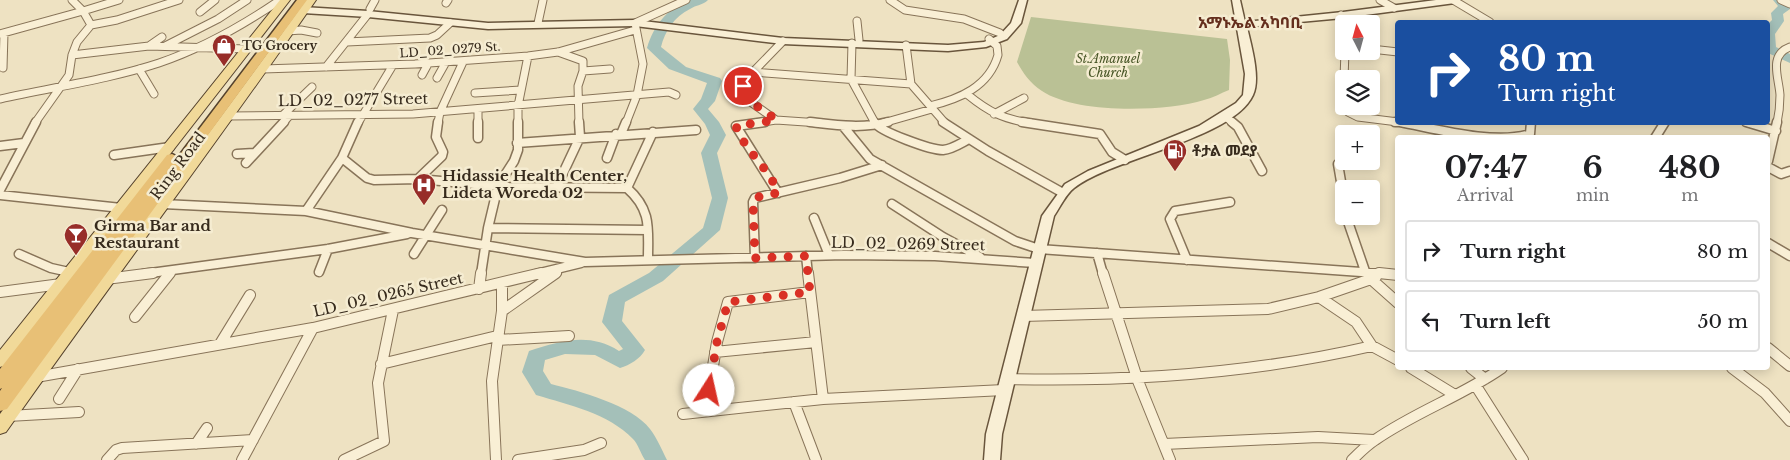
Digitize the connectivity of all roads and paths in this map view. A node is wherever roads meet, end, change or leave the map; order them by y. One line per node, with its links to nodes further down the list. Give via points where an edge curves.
1 (72, 0): 23 (street)
2 (119, 0): 23 (street)
3 (179, 0): 31 (street, via 151,12)
4 (216, 0): 24 (street)
5 (247, 0): 46 (street)
6 (280, 0): 7 (street); 48 (street, via 249,21)
7 (285, 0): 49 (main road)
8 (379, 0): 21 (street)
9 (543, 0): 30 (street)
10 (686, 0): 32 (street, LD_02_0279 St.)
11 (890, 0): 37 (street, via 905,10 964,19)
12 (1015, 0): 37 (main road, via 1008,22)
13 (1023, 0): 42 (main road, via 1016,23 1004,37)
14 (1236, 0): 34 (main road)
15 (1380, 0): 22 (street)
16 (1454, 0): 18 (main road); 27 (street)
17 (1782, 0): 20 (street)
18 (1431, 1): 22 (main road)
19 (303, 3): 21 (main road); 35 (main road); 202 (highway, Ring Road); 212 (highway, Ring Road)
20 (1790, 4)
21 (372, 6): 29 (main road); 30 (main road, via 472,21); 43 (street)
22 (1394, 8): 25 (main road)
23 (83, 11): 31 (street); 38 (street)
24 (200, 12)
25 (1340, 15)
26 (1335, 16): 34 (main road)
27 (1487, 20)
28 (857, 21): 41 (street)
29 (450, 23): 32 (main road); 43 (street, via 430,38)
30 (538, 23): 32 (main road)
31 (91, 25): 53 (street)
32 (636, 25): 33 (main road); 51 (street, LD_02_0279 St.); 77 (street, via 643,58)
33 (677, 25): 40 (main road); 41 (main road, via 783,37)
34 (1241, 25): 92 (main road, via 1250,85 1242,105)
35 (288, 31): 36 (street); 62 (main road)
36 (317, 33)
37 (1000, 33): 42 (main road)
38 (2, 34): 61 (street)
39 (162, 37): 44 (street)
40 (784, 40): 41 (main road); 66 (street)
41 (856, 41): 45 (main road); 70 (street)
42 (991, 41): 45 (main road, via 966,47); 79 (street, via 999,51 998,60 981,85)
43 (347, 42): 60 (street)
44 (149, 46): 46 (street); 53 (street)
45 (906, 46): 71 (street)
46 (164, 47): 48 (street)
47 (1790, 47): 100 (street, via 1782,50 1776,67 1780,98)
48 (196, 49): 49 (street); 63 (street)
49 (247, 49): 111 (main road)
50 (1380, 50): 52 (street)
51 (558, 52): 54 (street, LD_02_0279 St.); 65 (street, via 583,61)
52 (1395, 52)
53 (72, 55): 73 (street, via 68,75)
54 (528, 56): 56 (street, LD_02_0279 St.); 74 (street)
55 (446, 62): 56 (street, LD_02_0279 St.); 58 (street, LD_02_0279 St.); 69 (street)
56 (463, 62): 86 (street)
57 (415, 64): 58 (street, LD_02_0279 St.); 59 (street, LD_02_0279 St.); 67 (street)
58 (428, 64): 68 (street)
59 (393, 65): 60 (street, LD_02_0279 St.); 89 (street)
60 (326, 67): 62 (street, LD_02_0279 St.)
61 (3, 68)
62 (263, 69): 91 (main road)
63 (139, 70): 73 (street); 76 (street)
64 (610, 70): 65 (street)
65 (583, 71): 82 (street)
66 (753, 72): 70 (street); 93 (street, via 741,91)
67 (410, 74)
68 (422, 75)
69 (437, 78)
70 (851, 79): 71 (street); 95 (street)
71 (911, 84): 84 (street)
72 (312, 87): 88 (street)
73 (60, 88): 81 (street); 109 (street)
74 (520, 90): 75 (street); 83 (street)
75 (475, 93)
76 (154, 94)
77 (638, 95): 78 (street, LD_02_0277 Street, via 669,92); 82 (street, LD_02_0277 Street); 102 (street)
78 (676, 95)
79 (968, 95): 84 (street); 87 (street)
80 (1024, 98): 87 (street)
81 (0, 99)
82 (578, 101): 83 (street, LD_02_0277 Street); 105 (street)
83 (518, 106): 85 (street, LD_02_0277 Street); 108 (street)
84 (931, 108): 95 (street); 107 (street, via 942,121)
85 (478, 109): 86 (street, LD_02_0277 Street); 106 (street)
86 (440, 112): 89 (street, LD_02_0277 Street); 125 (street, via 436,138 442,156)
87 (994, 114): 118 (street, via 1032,124 1100,134 1112,152)
88 (286, 115): 89 (street, LD_02_0277 Street); 91 (street, LD_02_0277 Street); 112 (street)
89 (362, 115): 116 (street)
90 (1357, 115): 94 (street)
91 (229, 116): 135 (main road)
92 (1226, 117): 118 (main road); 122 (street, via 1238,127)
93 (776, 120): 98 (street, via 812,120); 131 (street, via 736,126 740,140 771,176)
94 (1395, 121)
95 (876, 125): 98 (street); 107 (street, via 892,134 941,150)
96 (1413, 125): 103 (street)
97 (1756, 125): 100 (street)
98 (843, 126): 120 (street, via 863,154)
99 (696, 130): 101 (street)
100 (1776, 131): 115 (street)
101 (653, 132): 102 (street); 129 (street)
102 (618, 134): 105 (street); 117 (street)
103 (1458, 134): 104 (street)
104 (1478, 135)
105 (580, 137): 108 (street); 128 (street)
106 (478, 138)
107 (969, 139): 132 (street)
108 (517, 143): 127 (street, via 514,161)
109 (24, 144): 110 (street); 130 (street)
110 (0, 146)
111 (170, 147): 113 (street); 137 (main road)
112 (254, 153): 114 (street); 119 (street)
113 (114, 154)
114 (237, 154)
115 (1770, 154)
116 (342, 158): 125 (street, via 367,178); 139 (street)
117 (607, 158)
118 (1125, 160): 132 (main road, via 1092,173)
119 (246, 163)
120 (882, 165): 131 (street); 156 (street)
121 (1770, 168): 124 (street)
122 (1262, 170)
123 (1790, 171): 124 (street)
124 (1781, 174): 126 (street)
125 (418, 179): 127 (street)
126 (1790, 179)
127 (498, 186): 128 (street); 143 (street)
128 (556, 188): 129 (street)
129 (626, 188): 144 (street, via 644,204)
130 (0, 190)
131 (778, 193): 158 (street, via 760,196 753,202)
132 (1063, 193): 156 (main road, via 1048,216)
133 (0, 195): 137 (street)
134 (1230, 202): 161 (street, via 1175,211 1171,215)
135 (163, 204): 139 (street); 169 (main road)
136 (892, 204): 159 (street)
137 (121, 208): 165 (main road)
138 (442, 210): 146 (street)
139 (306, 211): 142 (street)
140 (814, 218): 154 (street)
141 (1349, 225): 167 (street)
142 (380, 226): 145 (street); 147 (street)
143 (488, 228): 144 (street); 149 (street)
144 (647, 230): 160 (street)
145 (412, 233): 146 (street); 147 (street)
146 (426, 234): 149 (street); 153 (street)
147 (368, 242): 150 (street)
148 (1770, 244): 157 (street)
149 (485, 245): 162 (street); 172 (street)
150 (328, 250): 164 (street); 166 (street)
151 (1097, 253): 156 (street); 161 (street); 180 (street)
152 (19, 254): 165 (street, via 51,268)
153 (414, 254)
154 (829, 255): 155 (street, LD_02_0269 Street); 159 (street, LD_02_0269 Street)
155 (806, 256): 158 (street, LD_02_0269 Street); 174 (street)
156 (1037, 256): 159 (street, LD_02_0269 Street); 181 (main road)
157 (1790, 256)
158 (755, 258): 160 (street, LD_02_0269 Street)
159 (982, 258)
160 (648, 259): 162 (street)
161 (1187, 260): 167 (street)
162 (585, 262): 163 (street, LD_02_0265 Street)
163 (560, 270): 171 (street, LD_02_0265 Street); 179 (street, LD_02_0265 Street)
164 (172, 271): 169 (street); 182 (street)
165 (70, 272): 170 (main road)
166 (319, 272)
167 (1368, 275): 168 (street); 176 (street); 177 (street)
168 (1395, 275)
169 (106, 278): 200 (main road)
170 (61, 284): 173 (street); 192 (main road)
171 (502, 284): 172 (street, LD_02_0265 Street); 179 (street)
172 (479, 289): 178 (street, LD_02_0265 Street)
173 (0, 292)
174 (810, 292): 186 (street); 190 (street, via 728,302)
175 (250, 295): 187 (street)
176 (1319, 297): 180 (street, via 1268,309); 188 (street, via 1356,322)
177 (1395, 300)
178 (393, 310): 183 (street, LD_02_0265 Street); 193 (street)
179 (502, 311): 185 (street)
180 (1115, 315): 181 (street); 201 (street)
181 (1023, 316): 204 (main road)
182 (135, 318)
183 (314, 328): 187 (street, LD_02_0265 Street); 215 (street)
184 (569, 336): 185 (street)
185 (497, 338): 193 (street); 224 (street, via 492,381)
186 (816, 342): 190 (street); 208 (street)
187 (220, 344): 195 (street, LD_02_0265 Street)
188 (1372, 346): 191 (street); 201 (street, via 1307,362 1246,372)
189 (1770, 350): 194 (street)
190 (716, 352): 205 (street)
191 (1395, 358)
192 (0, 361)
193 (381, 364): 223 (street, via 378,383 384,440)
194 (1790, 366)
195 (78, 369): 200 (street, LD_02_0265 Street); 207 (street)
196 (1414, 370): 206 (street)
197 (1472, 370): 203 (street)
198 (1499, 370): 203 (street)
199 (1735, 370): 213 (street, via 1765,393)
200 (36, 377): 212 (main road)
201 (1138, 381): 204 (street); 219 (street)
202 (0, 382)
203 (1481, 382): 206 (street); 230 (street)
204 (1006, 385): 208 (street); 227 (main road, via 994,434)
205 (709, 390)
206 (1455, 395): 216 (street)
207 (59, 399)
208 (823, 400): 209 (street)
209 (794, 402): 211 (street); 226 (street)
210 (79, 412): 212 (street)
211 (683, 414)
212 (2, 416)
213 (1790, 421)
214 (207, 428): 217 (street)
215 (253, 440): 217 (street); 222 (street)
216 (1374, 440): 219 (street, via 1318,437); 229 (street)
217 (196, 444): 221 (street, via 122,448)
218 (601, 444): 220 (street)
219 (1164, 444): 228 (street)
220 (557, 457): 225 (street)
221 (107, 460)
222 (242, 460)
223 (344, 460)
224 (496, 460)
225 (518, 460)
226 (816, 460)
227 (992, 460)
228 (1170, 460)
229 (1352, 460)
230 (1523, 460)

